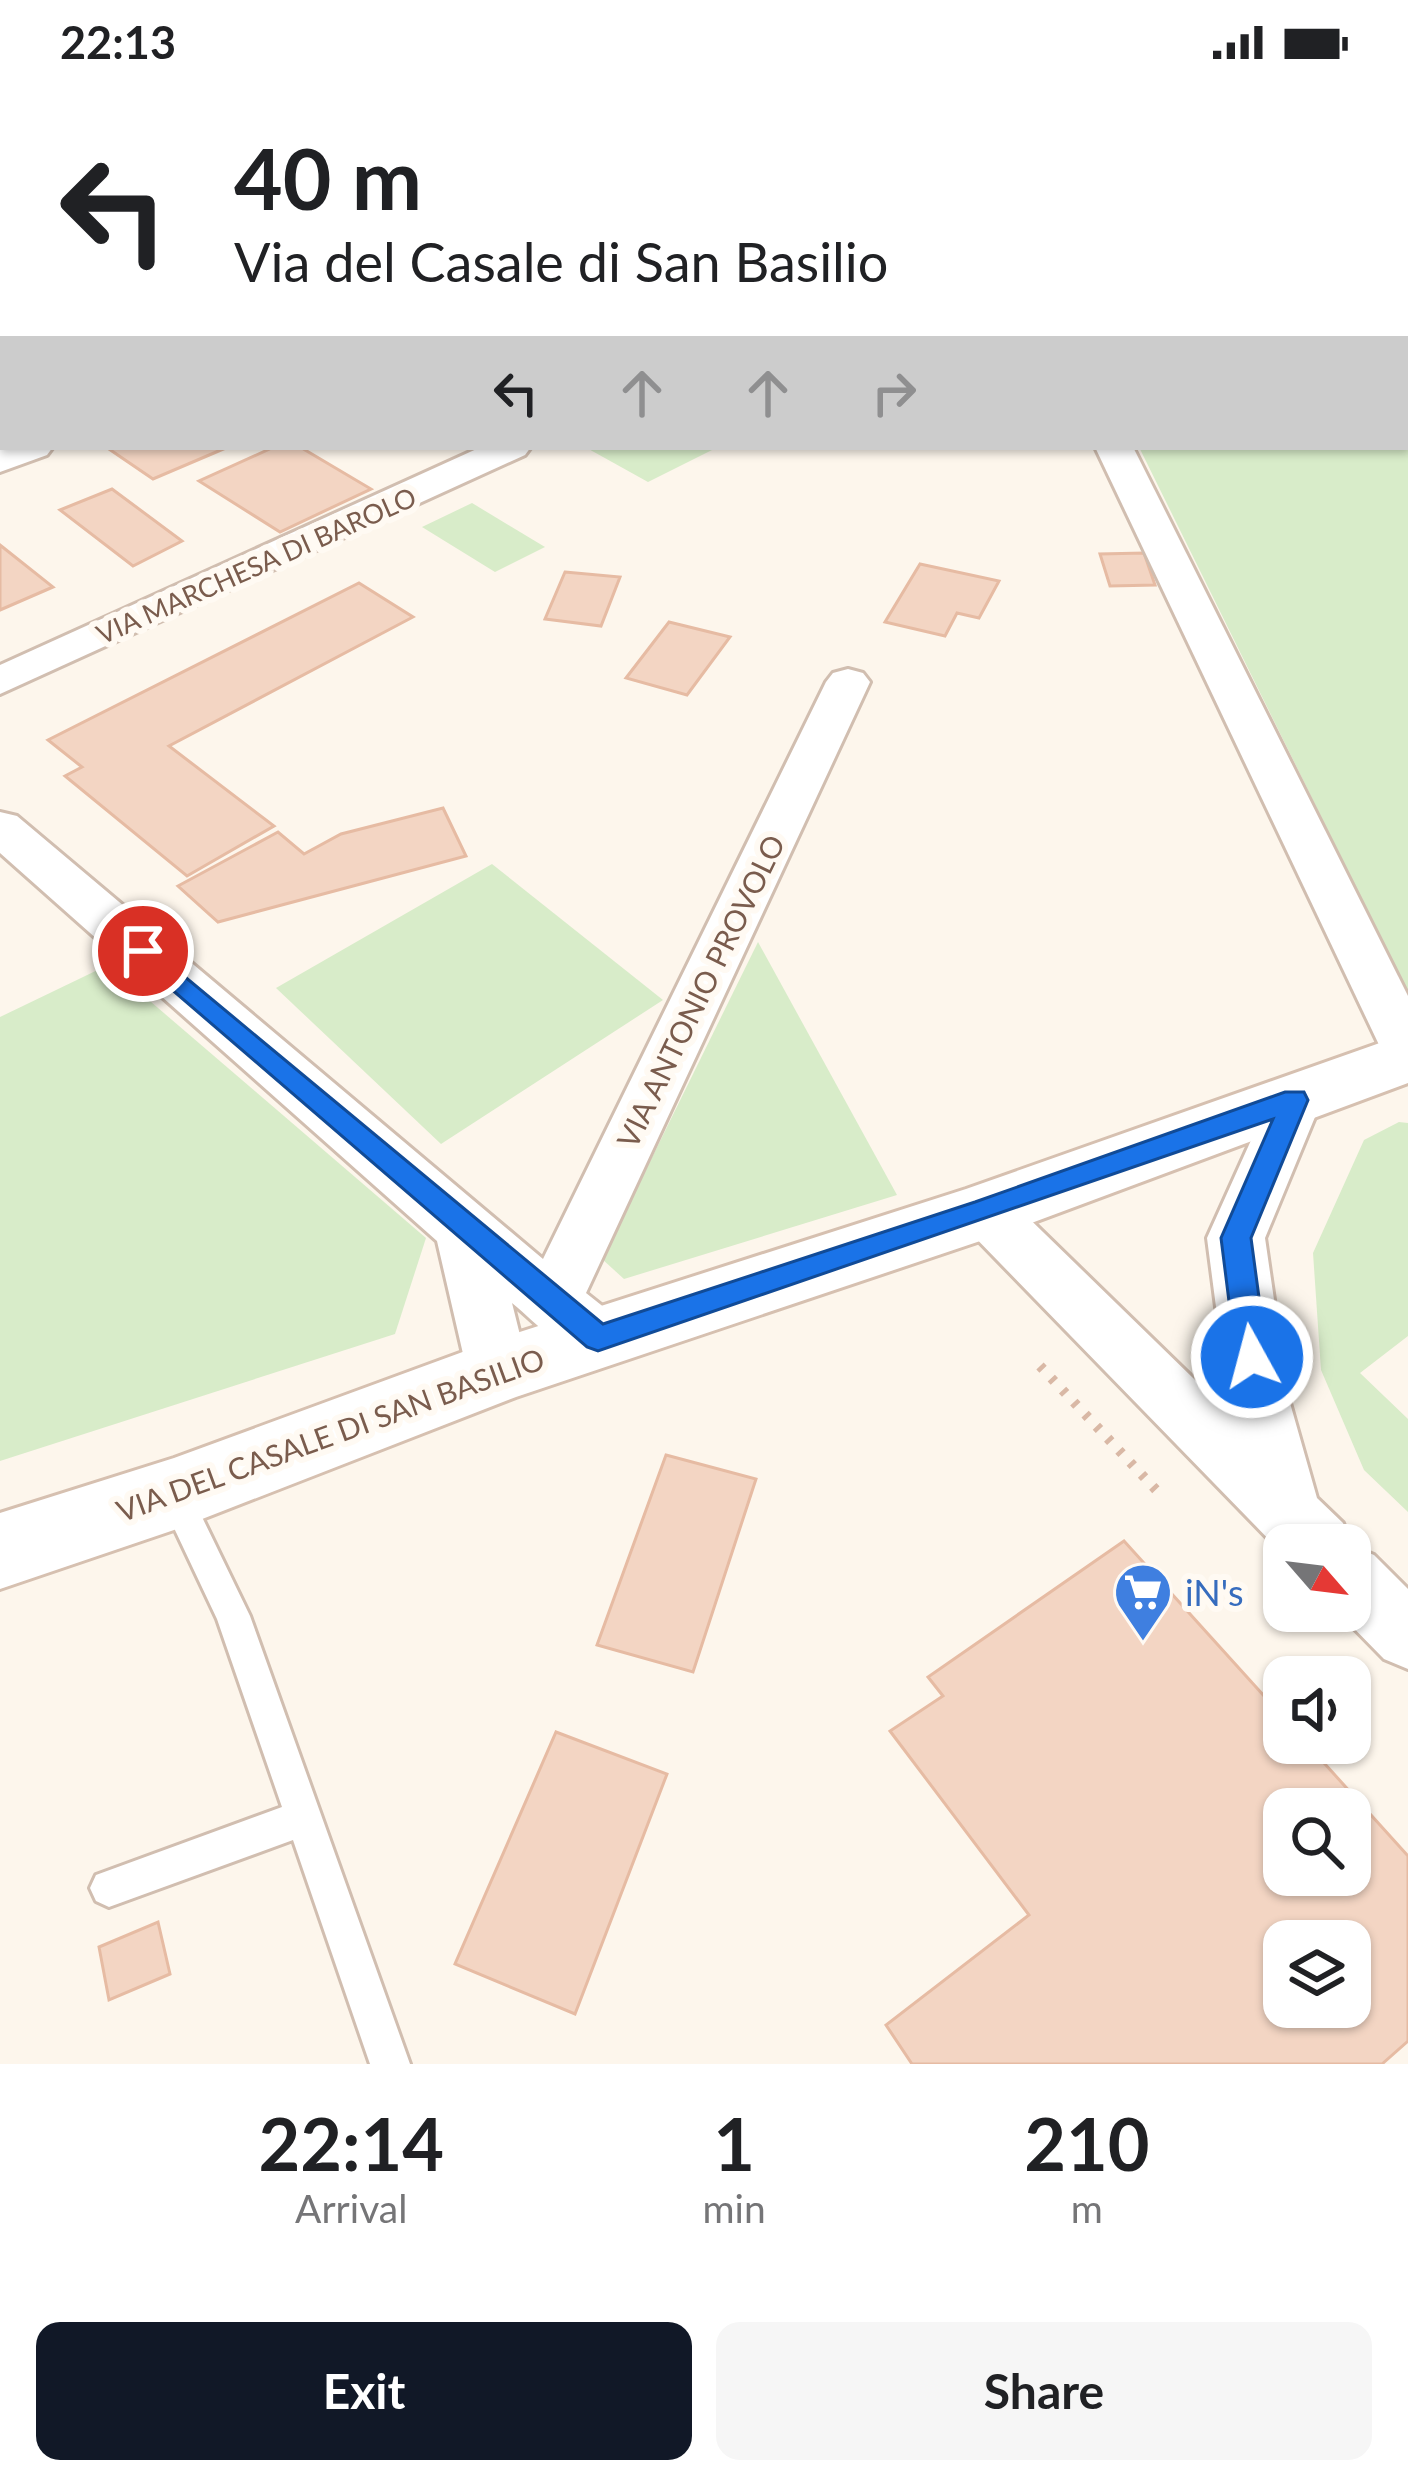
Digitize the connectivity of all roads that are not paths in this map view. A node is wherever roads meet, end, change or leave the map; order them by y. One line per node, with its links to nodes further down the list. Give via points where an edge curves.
1 (505, 450): 3 (street, VIA MARCHESA DI BAROLO)
2 (1115, 450): 6 (street)
3 (0, 680)
4 (848, 682): 10 (street, VIA ANTONIO PROVOLO)
5 (0, 827): 9 (street)
6 (1408, 1053): 7 (street, VIA DEL CASALE DI SAN BASILIO)
7 (1294, 1100): 8 (street, VIA DEL CASALE DI SAN BASILIO); 14 (street, via 1236,1238 1257,1396)
8 (985, 1210): 10 (street, VIA DEL CASALE DI SAN BASILIO); 13 (street)
9 (464, 1229): 10 (street); 11 (street)
10 (576, 1319): 11 (street, VIA DEL CASALE DI SAN BASILIO)
11 (498, 1371): 12 (street, VIA DEL CASALE DI SAN BASILIO)
12 (173, 1494): 15 (street, VIA DEL CASALE DI SAN BASILIO); 18 (lane, via 233,1616)
13 (1298, 1524)
14 (1301, 1524)
15 (0, 1551)
16 (1371, 1598): 17 (street)
17 (1408, 1636)
18 (304, 1818): 19 (lane); 20 (lane)
19 (109, 1888)
20 (390, 2064)

